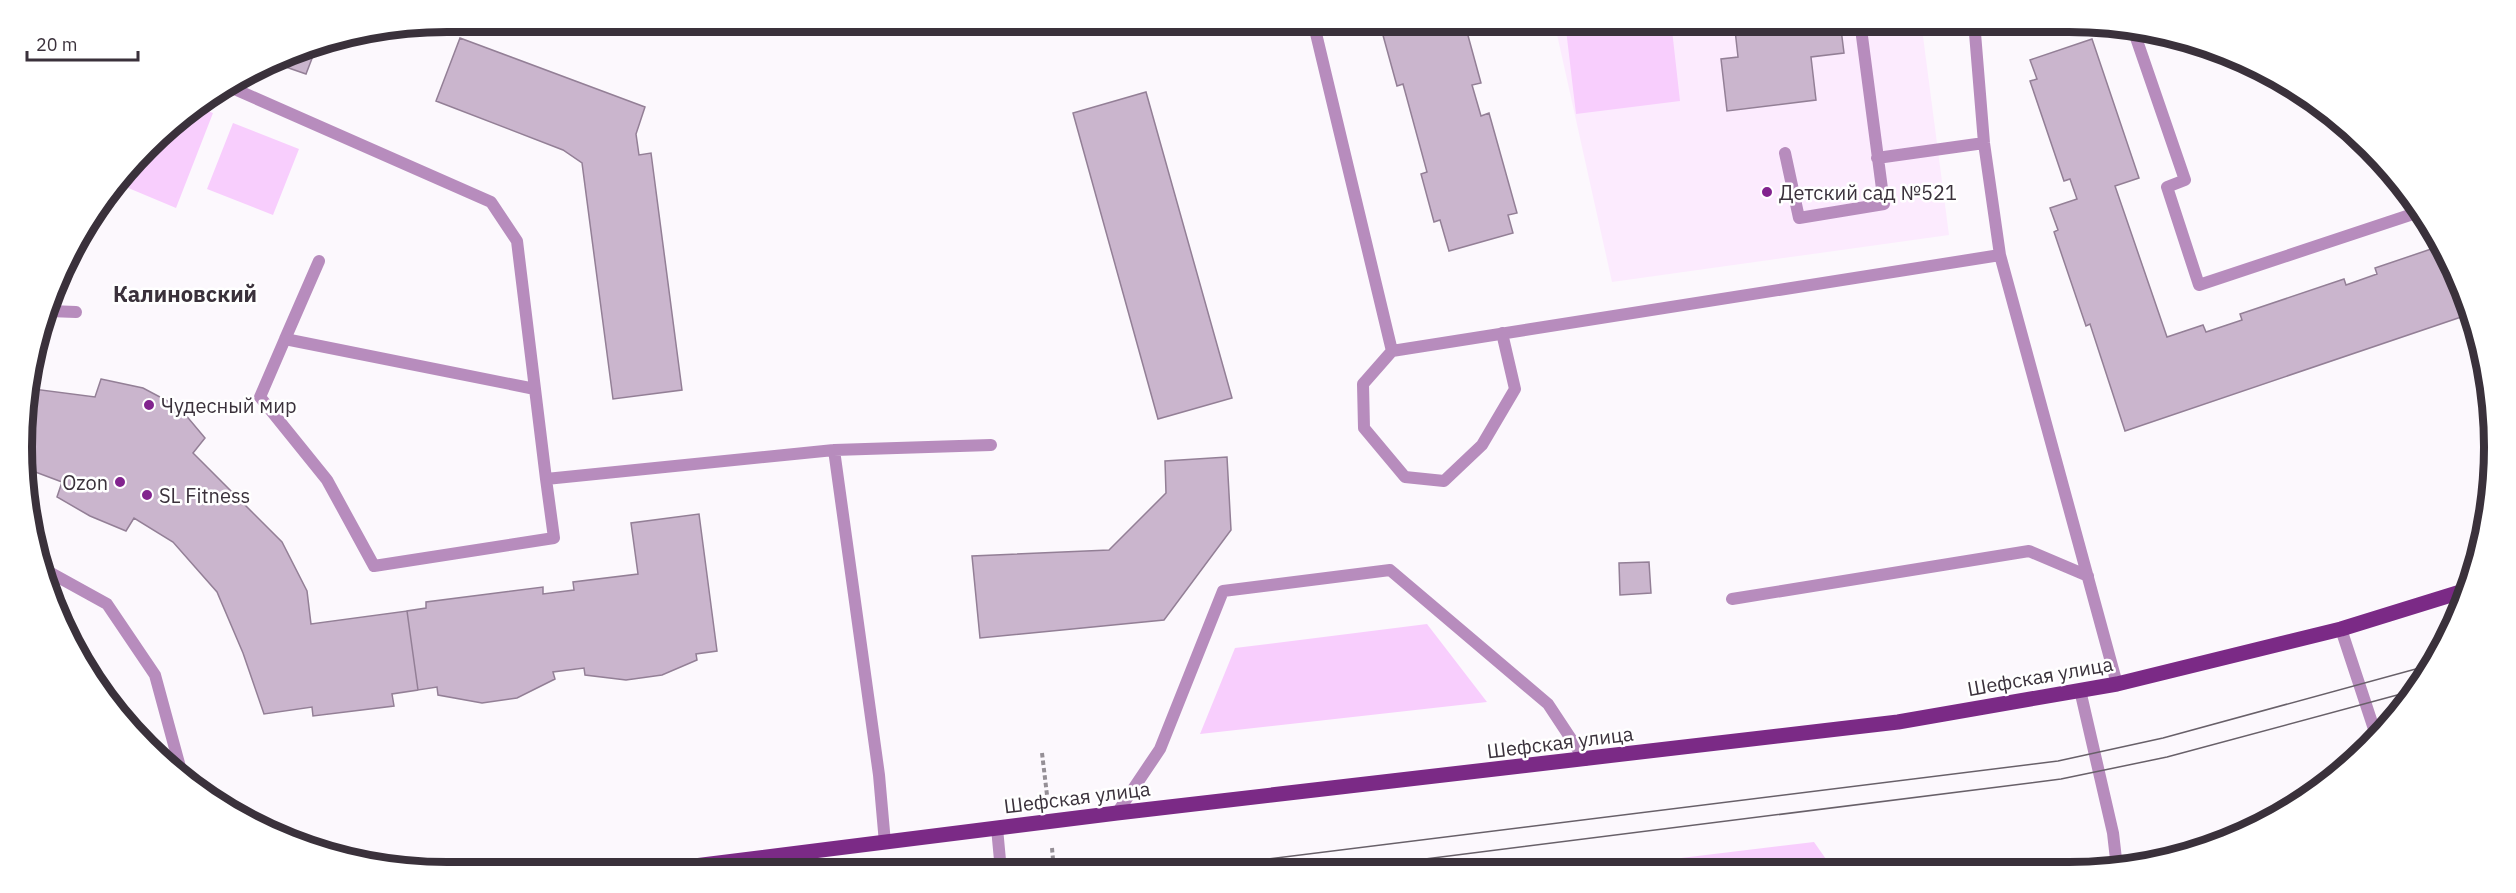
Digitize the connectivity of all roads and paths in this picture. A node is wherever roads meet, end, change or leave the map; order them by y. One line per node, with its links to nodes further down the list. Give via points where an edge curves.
1 (1316, 32): 16 (lane)
2 (1861, 32): 8 (lane)
3 (1975, 32): 6 (lane)
4 (2136, 37): 9 (lane, via 2185,180 2167,187 2199,285)
5 (235, 89): 17 (lane, via 491,202 517,241)
6 (1984, 143): 8 (lane); 10 (lane)
7 (1785, 153): 8 (lane, via 1798,218 1884,204)
8 (1877, 158)
9 (2413, 214)
10 (2000, 255): 14 (lane); 22 (lane)
11 (319, 261): 15 (lane)
12 (55, 310): 13 (lane)
13 (76, 312)
14 (1502, 333): 16 (lane); 16 (lane, via 1515,388 1482,445 1444,481 1405,477 1364,428 1363,384)
15 (285, 339): 17 (lane); 20 (lane, via 260,397 327,480 374,566 554,538)
16 (1392, 351)
17 (535, 390): 20 (lane)
18 (991, 445): 19 (lane)
19 (834, 450): 20 (lane); 33 (lane)
20 (546, 480)
21 (52, 574): 30 (lane, via 107,604 155,675)
22 (2088, 576): 24 (lane, via 2029,551); 26 (lane)
23 (2457, 593): 25 (main road, Шефская улица)
24 (1732, 599)
25 (2341, 629): 26 (main road, Шефская улица); 28 (lane)
26 (2116, 684): 27 (main road, Шефская улица)
27 (2080, 690): 29 (main road, Шефская улица, via 1898,722); 34 (lane)
28 (2374, 729)
29 (1585, 760): 31 (main road, Шефская улица); 31 (lane, via 1548,704 1390,570 1222,591 1160,749)
30 (179, 764)
31 (1117, 813): 32 (main road, Шефская улица)
32 (997, 828): 33 (main road, Шефская улица); 36 (lane)
33 (885, 843): 35 (main road, Шефская улица)
34 (2116, 859)
35 (728, 862)
36 (1000, 862)

